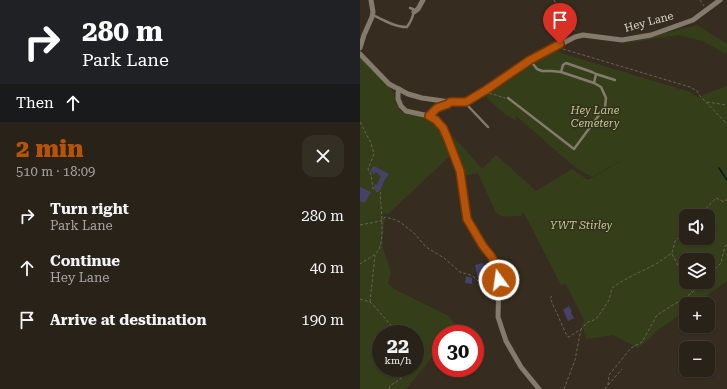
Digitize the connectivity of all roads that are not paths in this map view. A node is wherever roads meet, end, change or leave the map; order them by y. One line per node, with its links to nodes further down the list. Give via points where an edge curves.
1 (371, 0): 5 (street)
2 (423, 0): 4 (street, via 418,9)
3 (720, 0): 8 (street, Hey Lane, via 693,20 651,35 622,40 583,35)
4 (412, 10): 5 (lane, via 407,27)
5 (373, 15): 6 (street)
6 (360, 48)
7 (360, 54): 13 (street, via 389,84)
8 (530, 60): 9 (lane, via 542,71); 16 (street, Hey Lane)
9 (561, 72): 10 (lane, via 566,63); 12 (lane)
10 (596, 74): 11 (lane); 12 (lane)
11 (615, 80)
12 (594, 82): 14 (lane, via 601,87 606,98 605,107 574,149)
13 (399, 89): 15 (street, via 422,98); 17 (street, via 398,99 406,111)
14 (508, 98)
15 (450, 102): 16 (street); 17 (street, via 437,108)
16 (466, 102): 18 (lane)
17 (429, 116): 19 (street, via 443,128 460,171 467,219 497,266 498,317 506,341 521,367)
18 (488, 126)
19 (539, 389)

